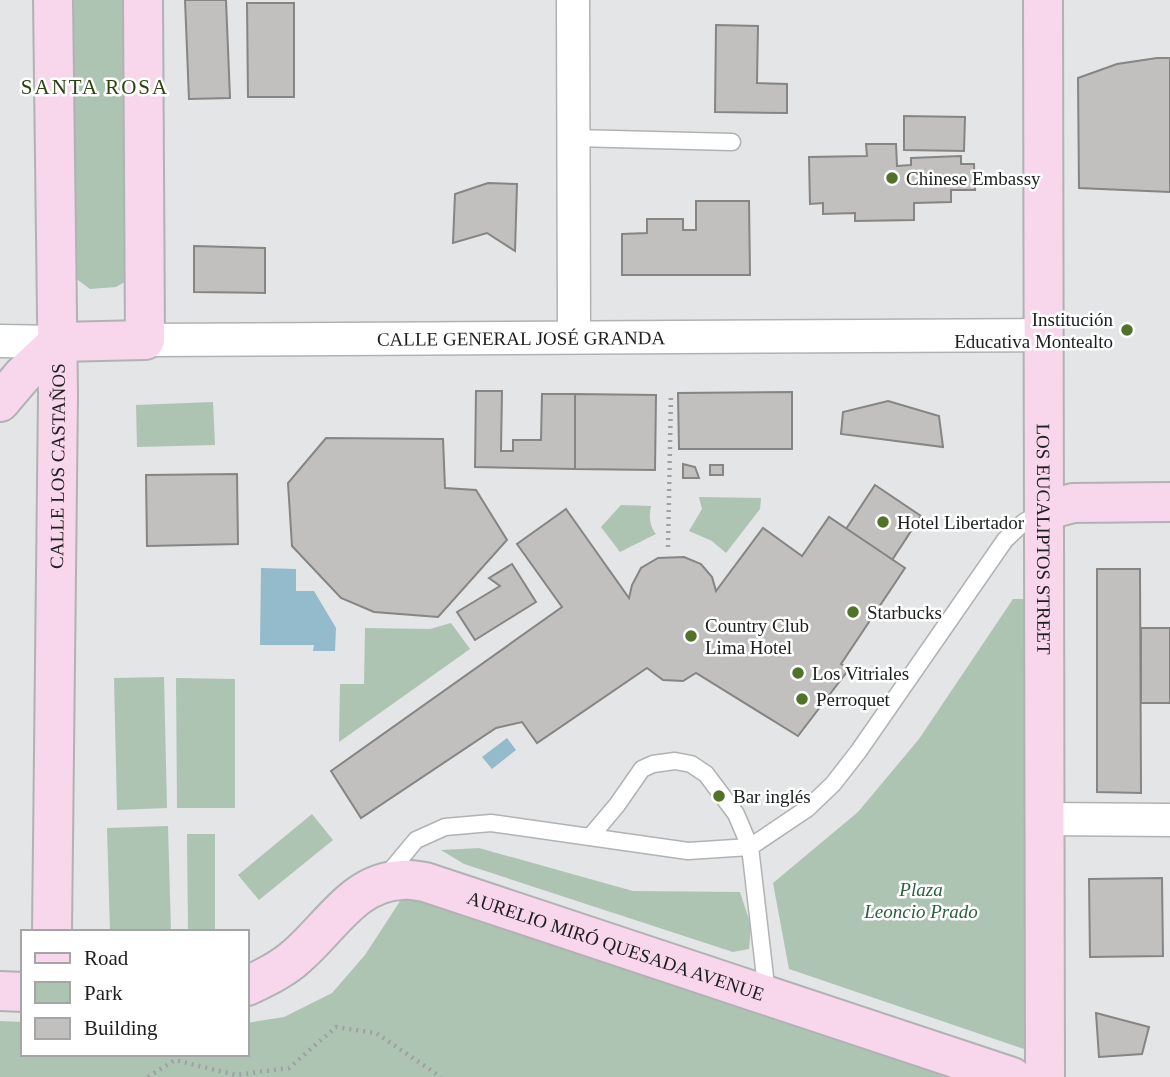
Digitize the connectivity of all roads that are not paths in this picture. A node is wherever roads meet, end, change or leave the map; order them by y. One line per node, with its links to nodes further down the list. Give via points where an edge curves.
1 (53, 0): 11 (street, CALLE LOS CASTAÑOS)
2 (143, 0): 9 (street)
3 (573, 0): 5 (street)
4 (1043, 0): 7 (street, LOS EUCALIPTOS STREET)
5 (574, 138): 6 (lane); 8 (street)
6 (732, 142)
7 (1044, 335): 8 (street, CALLE GENERAL JOSÉ GRANDA); 14 (street, LOS EUCALIPTOS STREET)
8 (574, 337): 9 (street, CALLE GENERAL JOSÉ GRANDA)
9 (145, 340): 11 (street, CALLE GENERAL JOSÉ GRANDA)
10 (0, 341): 11 (street, CALLE GENERAL JOSÉ GRANDA)
11 (58, 342): 12 (street); 20 (street, CALLE LOS CASTAÑOS)
12 (0, 402)
13 (1170, 502): 14 (street, via 1073,503)
14 (1044, 511): 15 (street, LOS EUCALIPTOS STREET); 18 (lane, via 1005,540 833,784 808,808)
15 (1045, 818): 16 (street); 26 (street, LOS EUCALIPTOS STREET)
16 (1170, 820)
17 (590, 837): 18 (lane, via 688,851); 18 (lane, via 642,769 675,761 706,774 736,814); 19 (lane, via 491,823 446,827 416,840)
18 (750, 846): 24 (lane)
19 (380, 884): 21 (street, AURELIO MIRÓ QUESADA AVENUE, via 346,905 296,957); 24 (street, AURELIO MIRÓ QUESADA AVENUE, via 425,882)
20 (52, 930)
21 (248, 986)
22 (0, 991): 23 (street)
23 (21, 992)
24 (767, 996): 25 (street, AURELIO MIRÓ QUESADA AVENUE)
25 (1012, 1077)
26 (1045, 1077)

